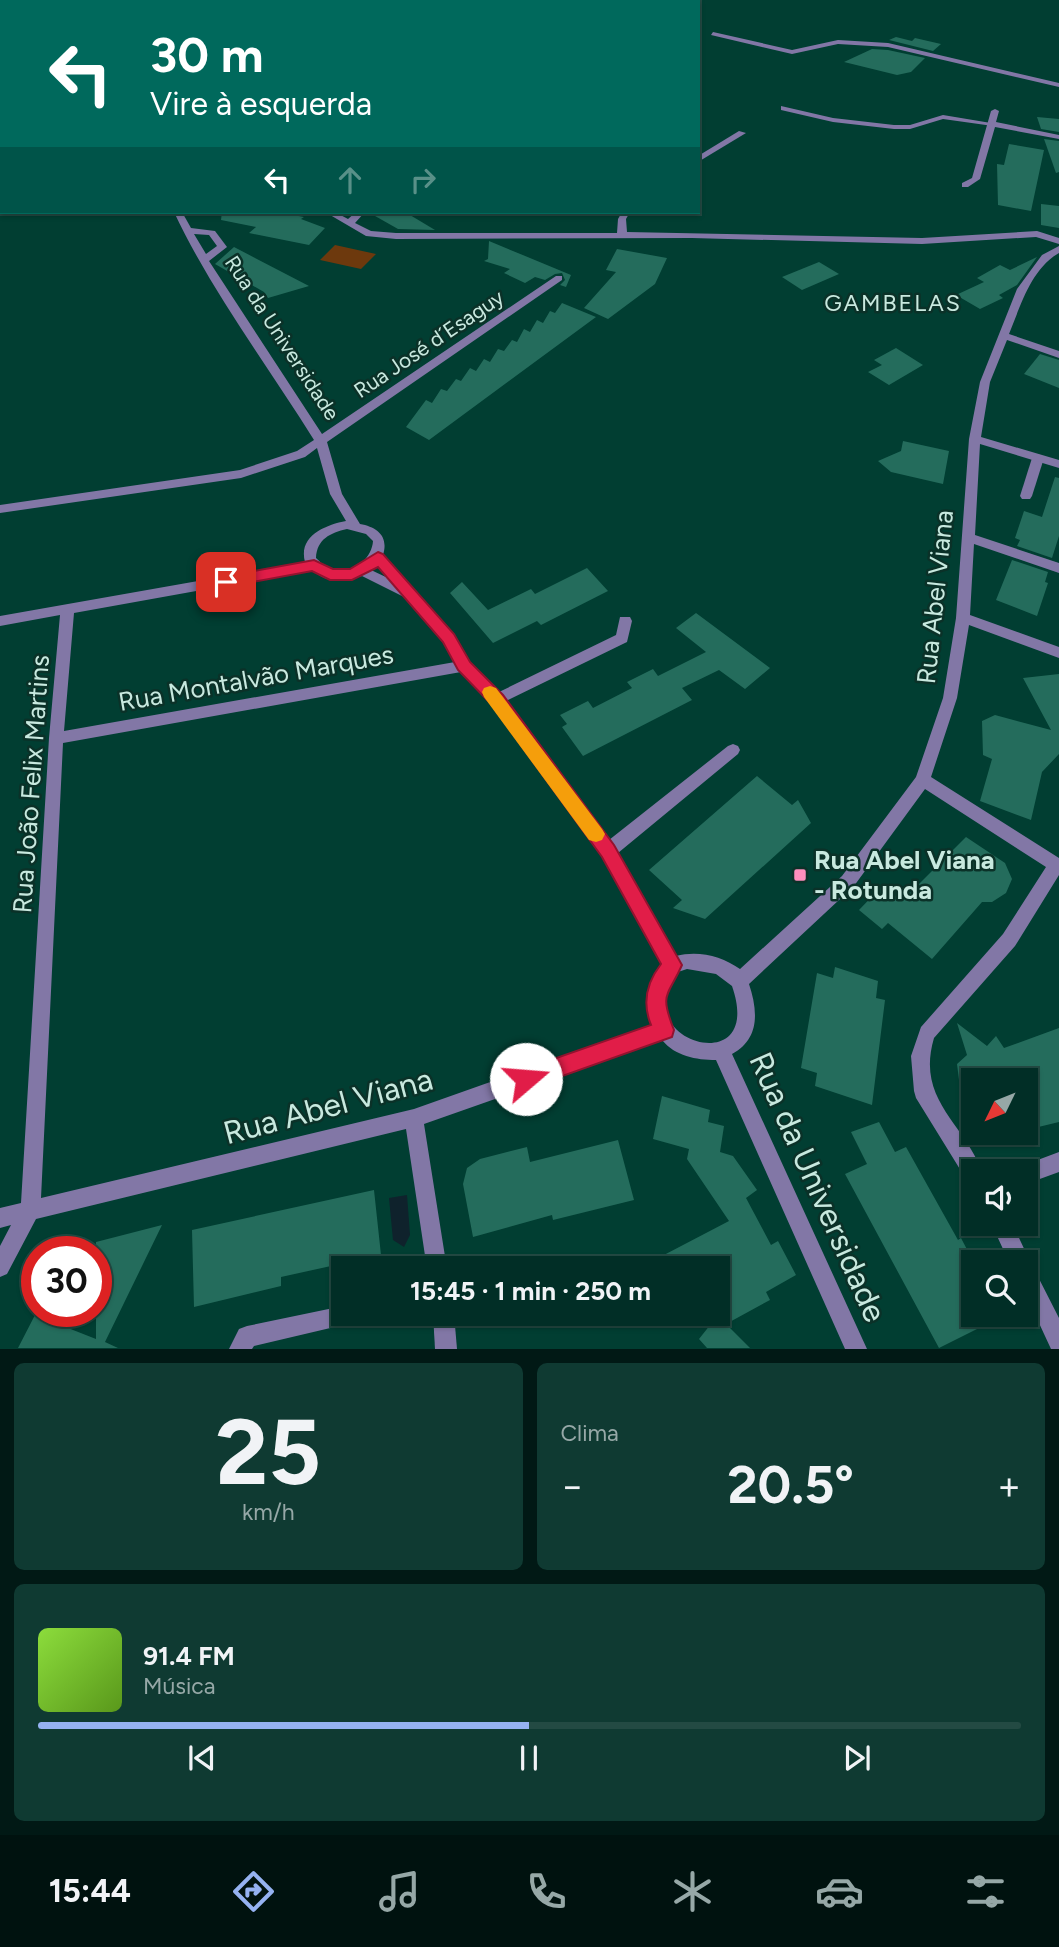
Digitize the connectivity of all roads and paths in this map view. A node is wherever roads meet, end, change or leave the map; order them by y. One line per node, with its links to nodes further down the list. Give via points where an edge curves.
1 (713, 34): 2 (street, via 793,52 838,43 888,45)
2 (1059, 85)
3 (784, 108): 5 (street, via 894,127 943,117)
4 (995, 111): 5 (street)
5 (993, 124): 7 (street); 9 (street, via 976,179)
6 (743, 133): 8 (street)
7 (1059, 138)
8 (700, 159)
9 (965, 185)
10 (179, 214): 15 (street, Rua da Universidade)
11 (333, 214): 14 (street)
12 (359, 214): 14 (street)
13 (625, 214): 16 (street)
14 (349, 223): 16 (street, via 369,234 396,236)
15 (186, 230): 19 (street, Rua da Universidade); 19 (street, via 212,233 222,247)
16 (622, 236): 17 (street, via 922,241 1037,234)
17 (1059, 241)
18 (1059, 249): 21 (street, Rua Abel Viana, via 1045,257 1022,289)
19 (204, 260): 24 (street, Rua da Universidade)
20 (559, 278): 24 (street, Rua José d´Esaguy)
21 (1002, 335): 22 (street); 23 (street, Rua Abel Viana, via 985,382)
22 (1059, 355)
23 (975, 439): 25 (street); 32 (street, Rua Abel Viana)
24 (321, 441): 27 (street, Rua da Universidade); 29 (street, Rua José d´Esaguy, via 301,454 241,474)
25 (1038, 458): 26 (street); 28 (street)
26 (1059, 464)
27 (336, 494): 30 (street, Rua da Universidade); 31 (street, Rua da Universidade)
28 (1026, 496)
29 (0, 509)
30 (355, 526): 31 (street); 33 (street, Rua da Universidade, via 374,534 379,541)
31 (331, 528): 34 (street, via 311,545)
32 (969, 538): 35 (street); 39 (street, Rua Abel Viana)
33 (378, 557): 36 (street); 37 (street, Rua da Universidade)
34 (314, 565): 36 (street, via 341,576); 38 (street)
35 (1059, 568)
36 (363, 571): 37 (street, Rua da Universidade)
37 (415, 599): 43 (street, Rua da Universidade, via 448,638)
38 (67, 611): 40 (street); 45 (street, Rua João Felix Martins)
39 (964, 618): 42 (street); 47 (street, Rua Abel Viana, via 950,698)
40 (0, 621)
41 (625, 621): 44 (street, via 622,638)
42 (1059, 653)
43 (464, 666): 44 (street, Rua da Universidade); 45 (street, Rua Montalvão Marques)
44 (497, 699): 48 (street, Rua da Universidade)
45 (56, 738): 58 (street, Rua João Felix Martins)
46 (733, 750): 48 (street)
47 (923, 780): 49 (street); 51 (street, Rua Abel Viana, via 848,881)
48 (608, 851): 50 (street, Rua da Universidade)
49 (1058, 861): 55 (street, via 1009,940 927,1033 920,1056 923,1091)
50 (672, 965): 51 (street, via 704,961); 52 (street, via 657,994 656,1012)
51 (740, 981): 53 (street, via 748,1001 749,1023 739,1041)
52 (664, 1030): 53 (street, via 698,1053); 54 (street, Rua Abel Viana)
53 (722, 1053): 68 (street, Rua da Universidade)
54 (414, 1118): 58 (street, Rua Abel Viana); 60 (street)
55 (965, 1159)
56 (1059, 1162): 57 (street)
57 (1038, 1170)
58 (30, 1211): 59 (street, Rua Abel Viana); 61 (street)
59 (0, 1218)
60 (436, 1256)
61 (0, 1267)
62 (1038, 1298): 65 (street)
63 (331, 1319): 66 (street, via 247,1337)
64 (444, 1326): 67 (street)
65 (1059, 1341)
66 (240, 1349)
67 (446, 1349)
68 (856, 1349)

